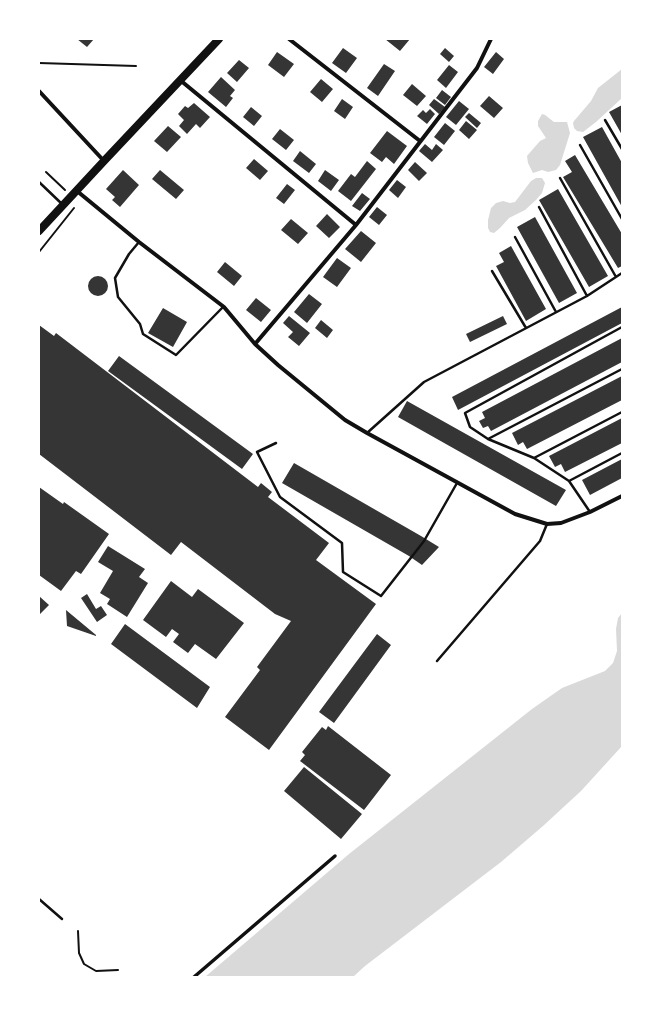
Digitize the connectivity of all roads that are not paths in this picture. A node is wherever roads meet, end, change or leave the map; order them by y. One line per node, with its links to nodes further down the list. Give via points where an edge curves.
1 (220, 39): 4 (main road)
2 (289, 39): 7 (street)
3 (491, 39): 7 (street, via 477,68)
4 (180, 80): 10 (main road); 17 (street)
5 (39, 91): 10 (street)
6 (605, 120): 9 (lane)
7 (420, 141): 17 (street)
8 (580, 145): 16 (lane)
9 (622, 149)
10 (104, 161): 13 (main road)
11 (560, 178): 23 (lane)
12 (39, 182): 14 (lane)
13 (77, 191): 14 (main road); 20 (street)
14 (63, 206): 18 (main road)
15 (539, 207): 24 (lane)
16 (622, 219)
17 (356, 224): 29 (street)
18 (39, 231)
19 (515, 237): 26 (lane)
20 (139, 242): 25 (street); 25 (lane, via 115,278 118,297 140,324 143,334 176,355)
21 (492, 271): 28 (lane)
22 (622, 273): 23 (lane)
23 (616, 277): 24 (lane)
24 (587, 296): 26 (lane)
25 (224, 306): 29 (street)
26 (556, 312): 28 (lane)
27 (622, 327): 33 (lane, via 465,413 470,427)
28 (526, 328): 32 (lane, via 424,382)
29 (255, 344): 32 (street, via 313,396)
30 (622, 369): 33 (lane)
31 (622, 412): 36 (lane)
32 (367, 433): 38 (street)
33 (488, 439): 36 (lane)
34 (276, 443): 38 (lane, via 257,452 280,497 342,543 343,572 381,596 424,541)
35 (622, 453): 37 (lane)
36 (534, 458): 37 (lane)
37 (569, 481): 40 (lane)
38 (457, 483): 41 (street, via 515,514)
39 (622, 496): 40 (street)
40 (590, 512): 41 (street, via 561,523)
41 (548, 524): 42 (lane, via 540,541)
42 (437, 661)
43 (335, 856): 46 (street)
44 (39, 899): 45 (lane)
45 (62, 919)
46 (194, 977)

